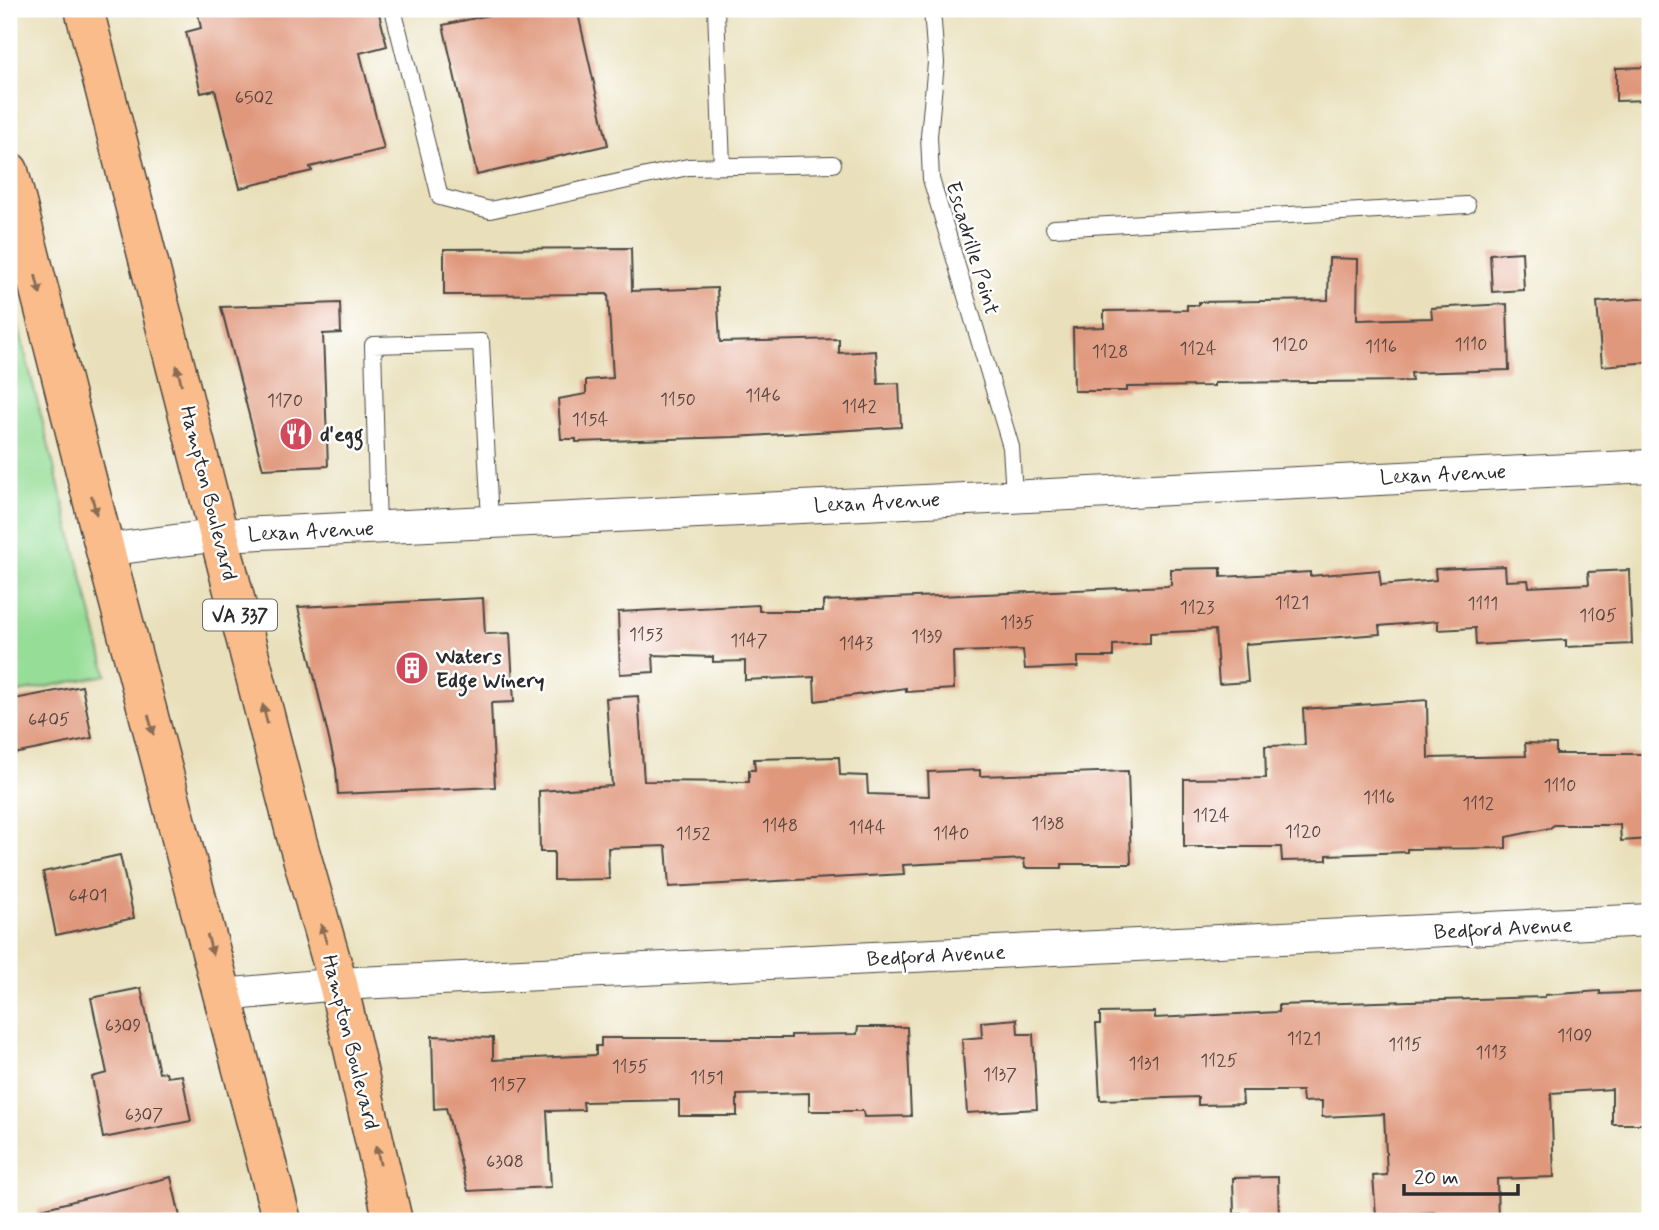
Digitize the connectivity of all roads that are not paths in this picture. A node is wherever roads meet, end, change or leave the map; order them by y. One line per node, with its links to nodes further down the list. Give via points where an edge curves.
1 (84, 9): 14 (main road, Hampton Boulevard / VA 337, one-way to 1)
2 (393, 9): 6 (lane, via 440,197 490,210 688,167)
3 (716, 9): 6 (lane)
4 (932, 9): 11 (lane, Escadrille Point, via 936,63 929,136 931,179 1011,447)
5 (833, 164): 6 (lane)
6 (722, 166)
7 (9, 171): 15 (main road, one-way to 15)
8 (1467, 205): 9 (lane)
9 (1054, 228)
10 (1650, 466): 11 (street, Lexan Avenue)
11 (1014, 495): 12 (street, Lexan Avenue)
12 (490, 521): 13 (street, Lexan Avenue); 13 (lane, via 481,342 373,345)
13 (378, 527): 14 (street, Lexan Avenue)
14 (220, 535): 15 (street, Lexan Avenue); 17 (main road, Hampton Boulevard / VA 337, one-way to 14)
15 (104, 550): 18 (main road, one-way to 18)
16 (1650, 920): 17 (street, Bedford Avenue)
17 (338, 984): 18 (street, Bedford Avenue); 20 (main road, Hampton Boulevard / VA 337, one-way to 17)
18 (223, 995): 19 (main road)
19 (282, 1221)
20 (393, 1221)

